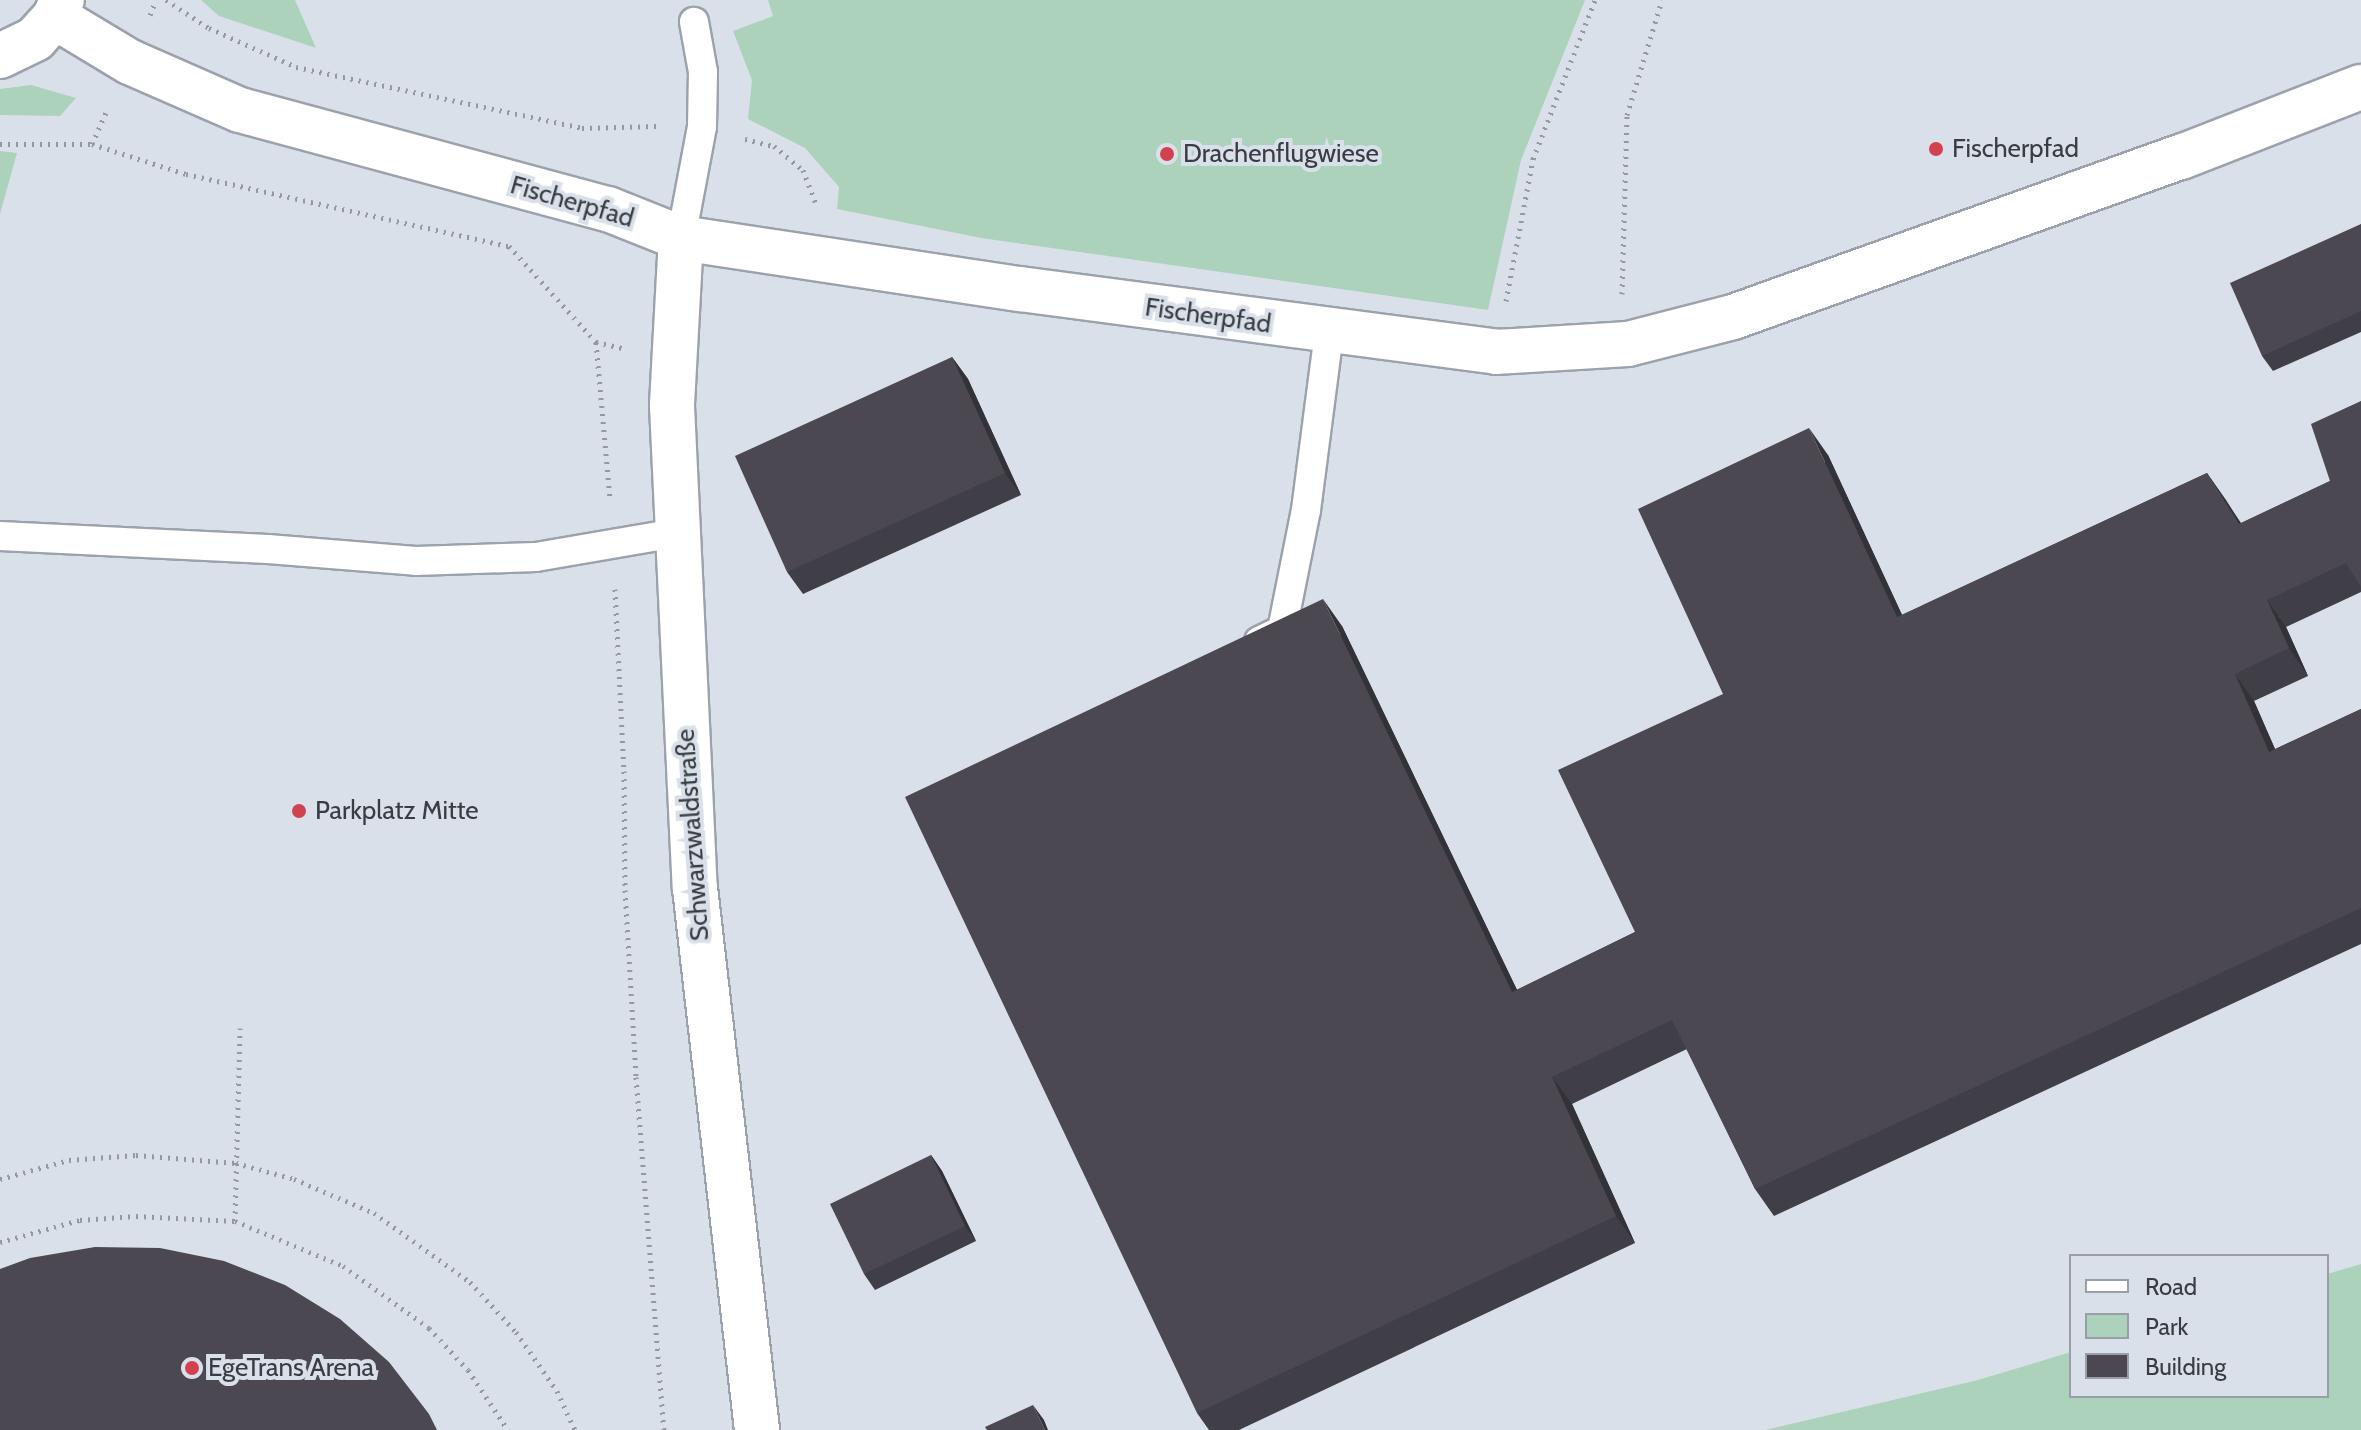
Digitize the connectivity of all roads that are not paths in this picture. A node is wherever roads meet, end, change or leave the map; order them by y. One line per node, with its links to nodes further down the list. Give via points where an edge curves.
1 (58, 9): 3 (street, via 35,39); 5 (street, Fischerpfad, via 130,62 240,110 608,209)
2 (694, 22): 5 (lane, via 703,72 702,127)
3 (0, 56)
4 (2361, 87): 6 (street, Fischerpfad, via 1747,312 1628,344 1496,352)
5 (681, 238): 6 (street, Fischerpfad); 7 (street, Schwarzwaldstraße, via 672,406)
6 (1329, 333): 9 (lane, via 1308,497 1282,630)
7 (676, 533): 8 (lane, via 536,557 416,561); 10 (street, Schwarzwaldstraße, via 695,888)
8 (0, 536)
9 (1239, 651)
10 (757, 1430)

